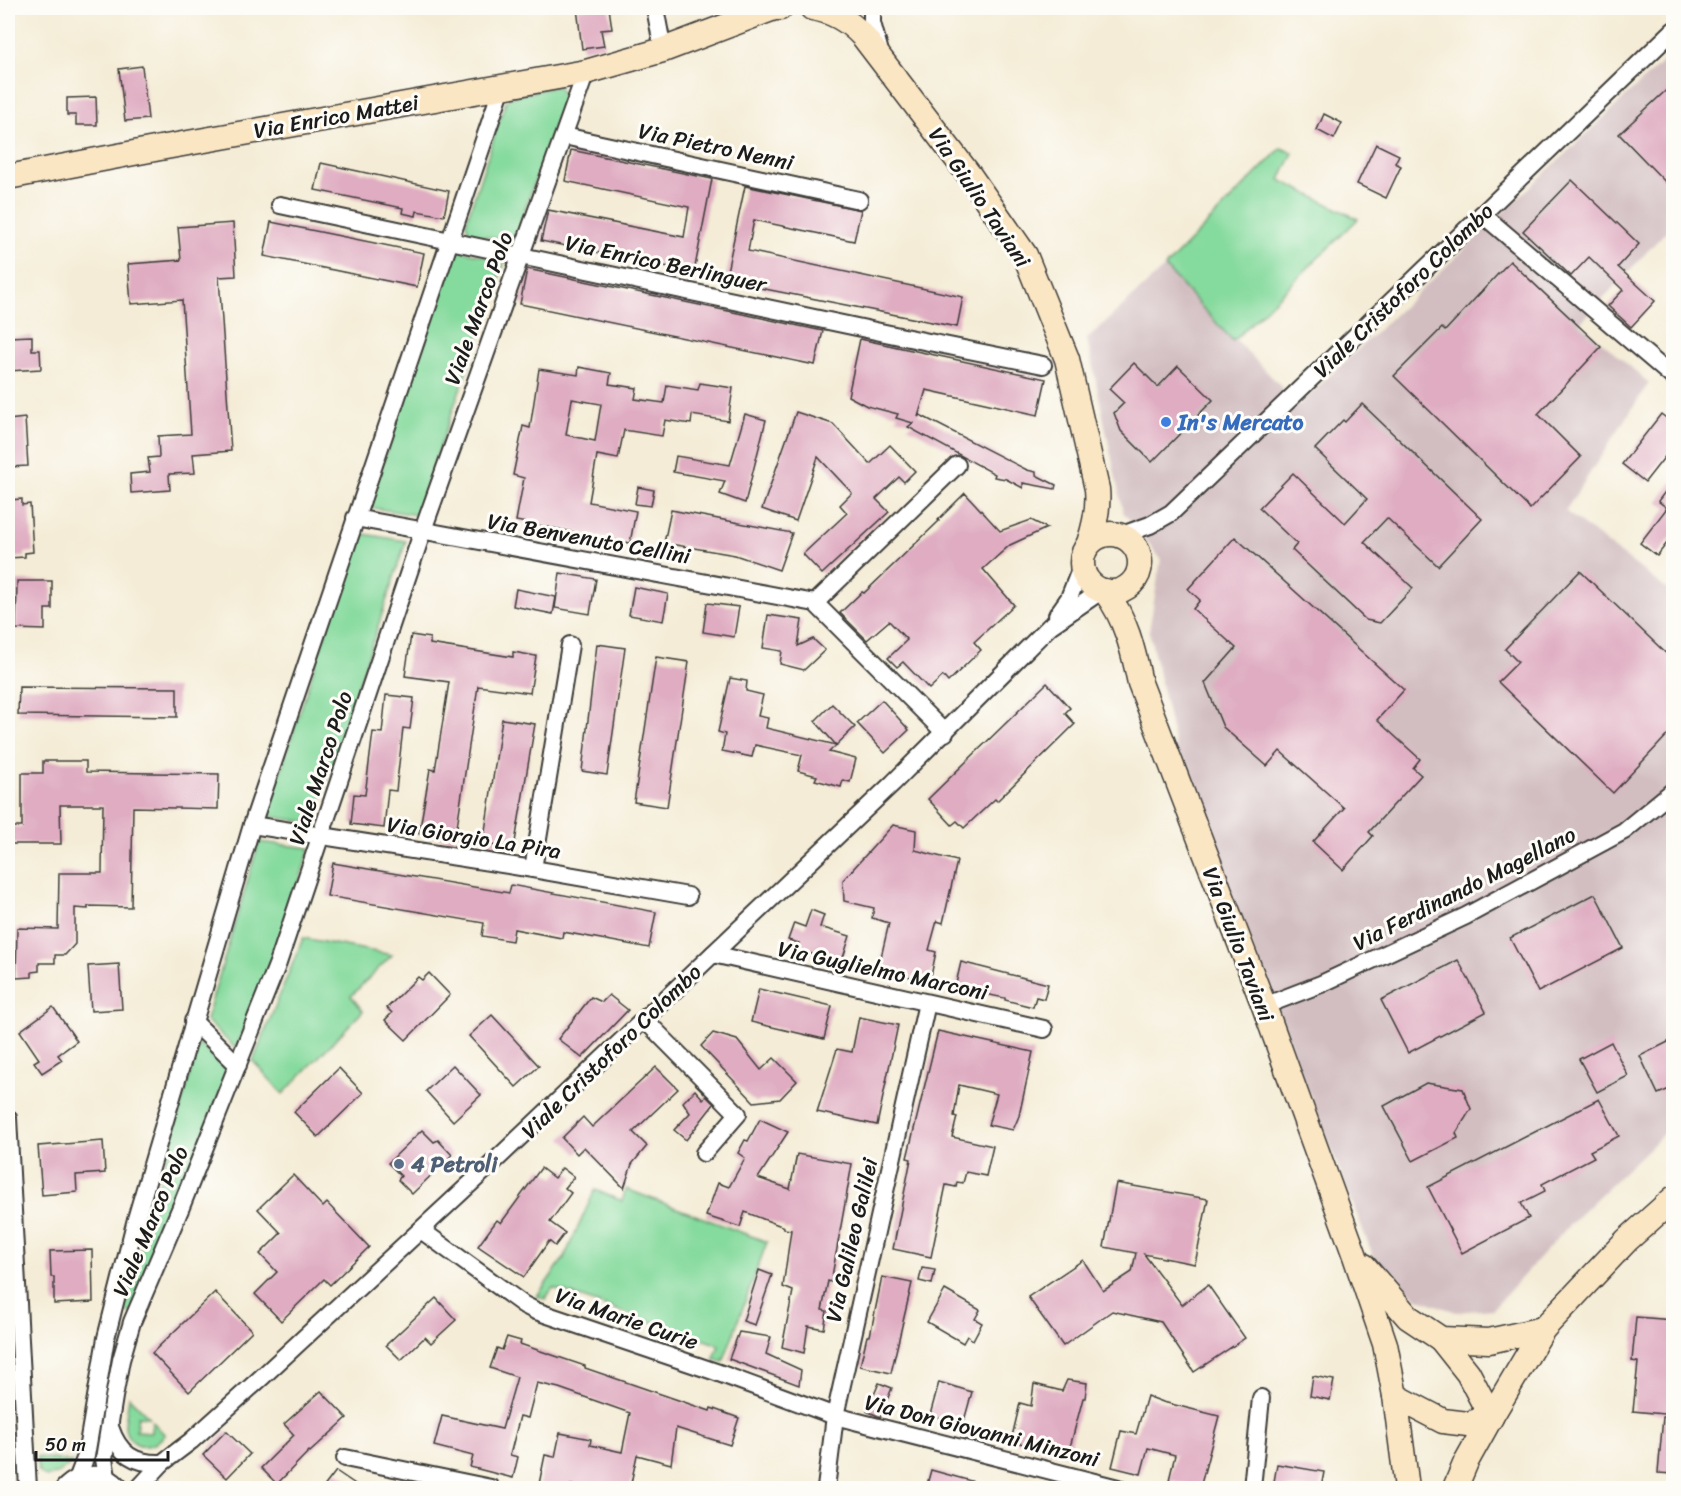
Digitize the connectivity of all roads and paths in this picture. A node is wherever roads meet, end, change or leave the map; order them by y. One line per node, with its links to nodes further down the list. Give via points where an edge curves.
1 (655, 8): 7 (street)
2 (775, 8): 3 (main road); 7 (main road, Via Enrico Mattei)
3 (780, 8)
4 (812, 8): 8 (main road, Via Giulio Taviani, via 831,12 854,26)
5 (872, 8): 8 (street)
6 (1674, 30): 15 (street, Viale Cristoforo Colombo)
7 (663, 50): 9 (main road, Via Enrico Mattei)
8 (882, 58): 21 (main road, Via Giulio Taviani, via 1025,255 1067,359)
9 (586, 72): 10 (main road, Via Enrico Mattei); 11 (street, Viale Marco Polo)
10 (502, 87): 12 (main road, Via Enrico Mattei); 16 (street, Viale Marco Polo)
11 (564, 136): 13 (street, Via Pietro Nenni); 17 (street, Viale Marco Polo)
12 (8, 177)
13 (859, 200)
14 (280, 205): 16 (street, Via Enrico Berlinguer)
15 (1482, 214): 19 (street); 24 (street, Viale Cristoforo Colombo, via 1171,513)
16 (449, 241): 17 (street, Via Enrico Berlinguer); 22 (street, Viale Marco Polo)
17 (521, 255): 18 (street, Via Enrico Berlinguer); 23 (street, Viale Marco Polo)
18 (1042, 365)
19 (1674, 378)
20 (957, 465): 28 (street)
21 (1098, 502): 24 (main road, Via Giulio Taviani); 25 (main road, Via Giulio Taviani)
22 (354, 518): 23 (street, Via Benvenuto Cellini); 34 (street, Viale Marco Polo)
23 (423, 530): 28 (street, Via Benvenuto Cellini); 35 (street, Viale Marco Polo)
24 (1120, 535): 25 (main road, Viale Cristoforo Colombo, via 1100,535); 26 (main road, via 1133,543 1139,553)
25 (1086, 554): 27 (main road, via 1086,578); 29 (street, Viale Cristoforo Colombo, via 1069,598)
26 (1138, 575): 27 (main road, Viale Cristoforo Colombo, via 1127,588); 30 (main road, Via Giulio Taviani)
27 (1103, 591): 29 (street, Viale Cristoforo Colombo); 30 (main road, Via Giulio Taviani)
28 (815, 603): 32 (street)
29 (1050, 627): 32 (street, Viale Cristoforo Colombo)
30 (1127, 630): 40 (main road, Via Giulio Taviani, via 1140,683)
31 (570, 645): 36 (street)
32 (945, 733): 38 (street, Viale Cristoforo Colombo)
33 (1674, 790): 40 (street, Via Ferdinando Magellano, via 1624,831 1466,916 1321,984)
34 (252, 825): 35 (street, Via Giorgio La Pira); 42 (street, Viale Marco Polo)
35 (321, 835): 36 (street, Via Giorgio La Pira); 44 (street, Viale Marco Polo, via 278,963)
36 (533, 869): 37 (street, Via Giorgio La Pira)
37 (688, 896)
38 (713, 954): 39 (street, Via Guglielmo Marconi); 41 (street, Viale Cristoforo Colombo)
39 (927, 1003): 43 (street, Via Guglielmo Marconi); 54 (street, Via Galileo Galilei)
40 (1264, 1006): 49 (main road, Via Giulio Taviani)
41 (644, 1019): 46 (street, via 738,1114); 48 (street, Viale Cristoforo Colombo)
42 (193, 1021): 44 (street); 60 (street, Viale Marco Polo, via 111,1316 86,1456)
43 (1044, 1029)
44 (238, 1065): 56 (street, Viale Marco Polo, via 132,1322)
45 (8, 1118): 61 (street)
46 (704, 1153)
47 (1674, 1198): 50 (main road, via 1627,1240)
48 (421, 1230): 54 (street, Via Marie Curie, via 536,1311); 58 (street, Viale Cristoforo Colombo, via 191,1441)
49 (1355, 1256): 51 (main road, Via Giulio Taviani, via 1408,1317); 52 (main road, Via Giulio Taviani, via 1385,1344)
50 (1543, 1329): 51 (main road, via 1489,1341); 55 (main road)
51 (1441, 1339): 55 (main road, Via Giulio Taviani, via 1468,1373)
52 (1395, 1396): 55 (main road, via 1443,1421 1468,1424); 68 (main road, Via Giulio Taviani)
53 (1261, 1398): 67 (street)
54 (835, 1416): 65 (street, Via Galileo Galilei); 66 (street, Via Don Giovanni Minzoni)
55 (1491, 1417): 69 (main road)
56 (109, 1425): 58 (street, via 114,1439 133,1459 146,1464); 59 (street, Viale Marco Polo, via 104,1459)
57 (345, 1458): 64 (street)
58 (162, 1463): 59 (street, Viale Cristoforo Colombo); 63 (street, Viale Cristoforo Colombo)
59 (114, 1483): 60 (street, Viale Cristoforo Colombo, via 92,1474)
60 (70, 1484): 62 (street, Viale Cristoforo Colombo)
61 (28, 1488)
62 (48, 1488)
63 (139, 1488)
64 (491, 1488)
65 (826, 1488)
66 (1118, 1488)
67 (1252, 1488)
68 (1407, 1488)
69 (1455, 1488)

